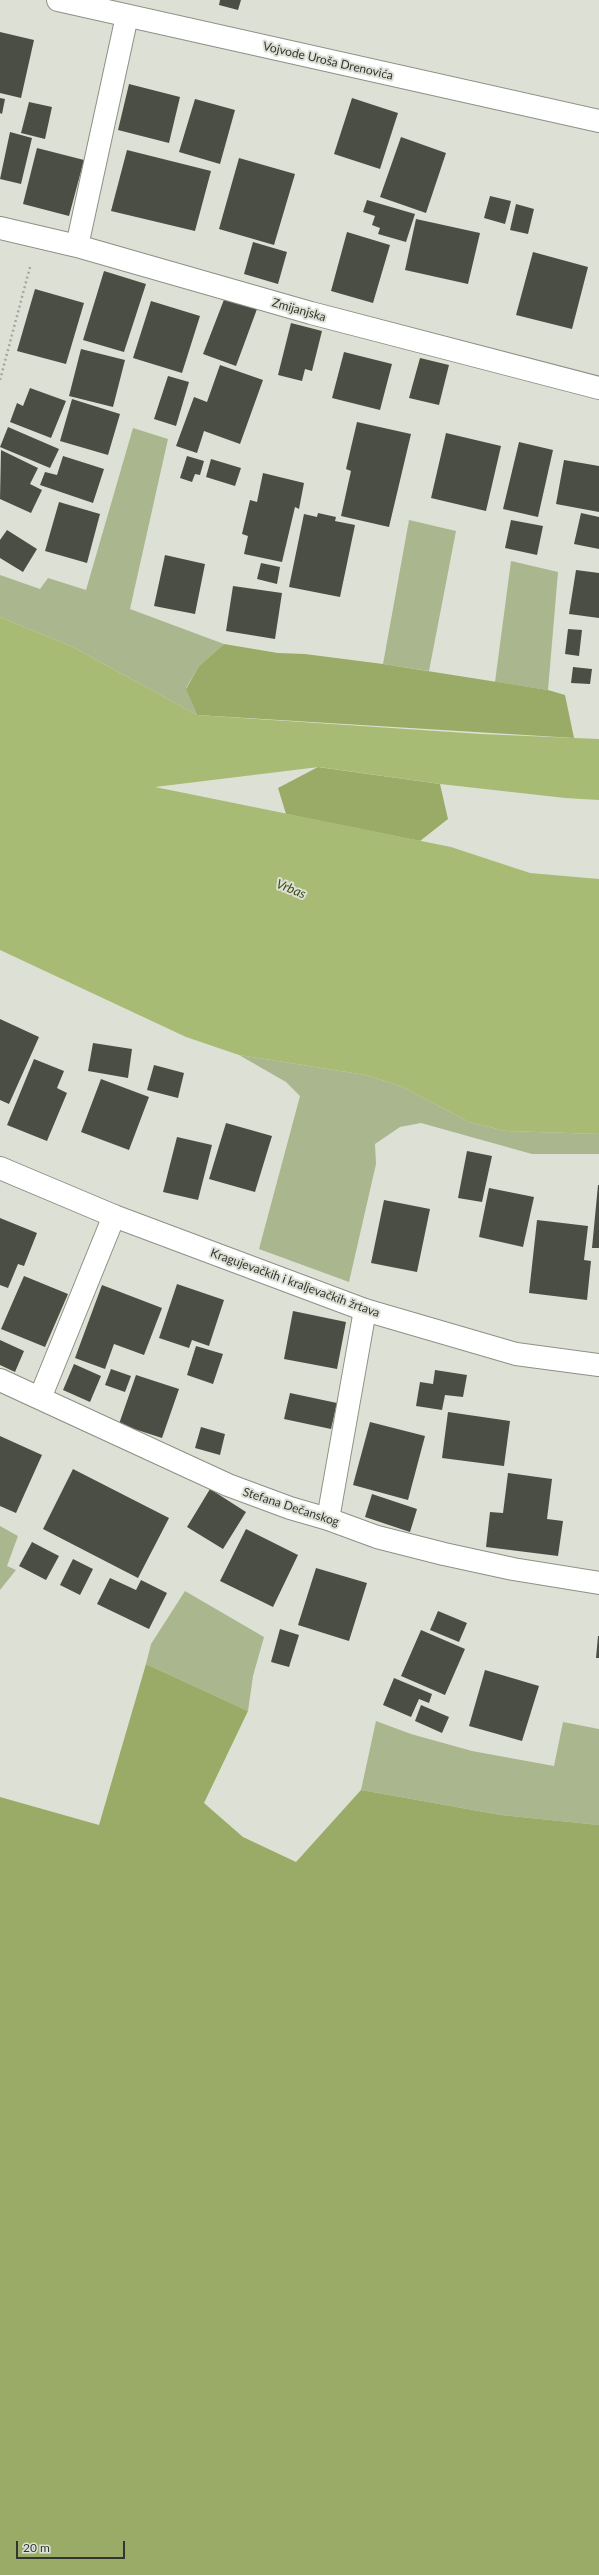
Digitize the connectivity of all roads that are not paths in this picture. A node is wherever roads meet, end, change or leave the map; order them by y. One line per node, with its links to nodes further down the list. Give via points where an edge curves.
1 (58, 0): 2 (street, Vojvode Uroša Drenovića)
2 (127, 16): 3 (street, Vojvode Uroša Drenovića); 5 (street)
3 (599, 121)
4 (0, 228): 5 (street, Zmijanjska)
5 (77, 246): 6 (street, Zmijanjska, via 311,313)
6 (599, 388)
7 (0, 1168): 8 (street, Kragujevačkih i kraljevačkih žrtava)
8 (114, 1216): 9 (street, Kragujevačkih i kraljevačkih žrtava); 12 (street)
9 (365, 1310): 10 (street, Kragujevačkih i kraljevačkih žrtava, via 516,1354); 13 (street)
10 (599, 1365)
11 (0, 1380): 12 (street, Stefana Dečanskog)
12 (40, 1398): 13 (street, Stefana Dečanskog, via 228,1485)
13 (328, 1519): 14 (street, Stefana Dečanskog, via 377,1537 444,1554 513,1570)
14 (599, 1583)

